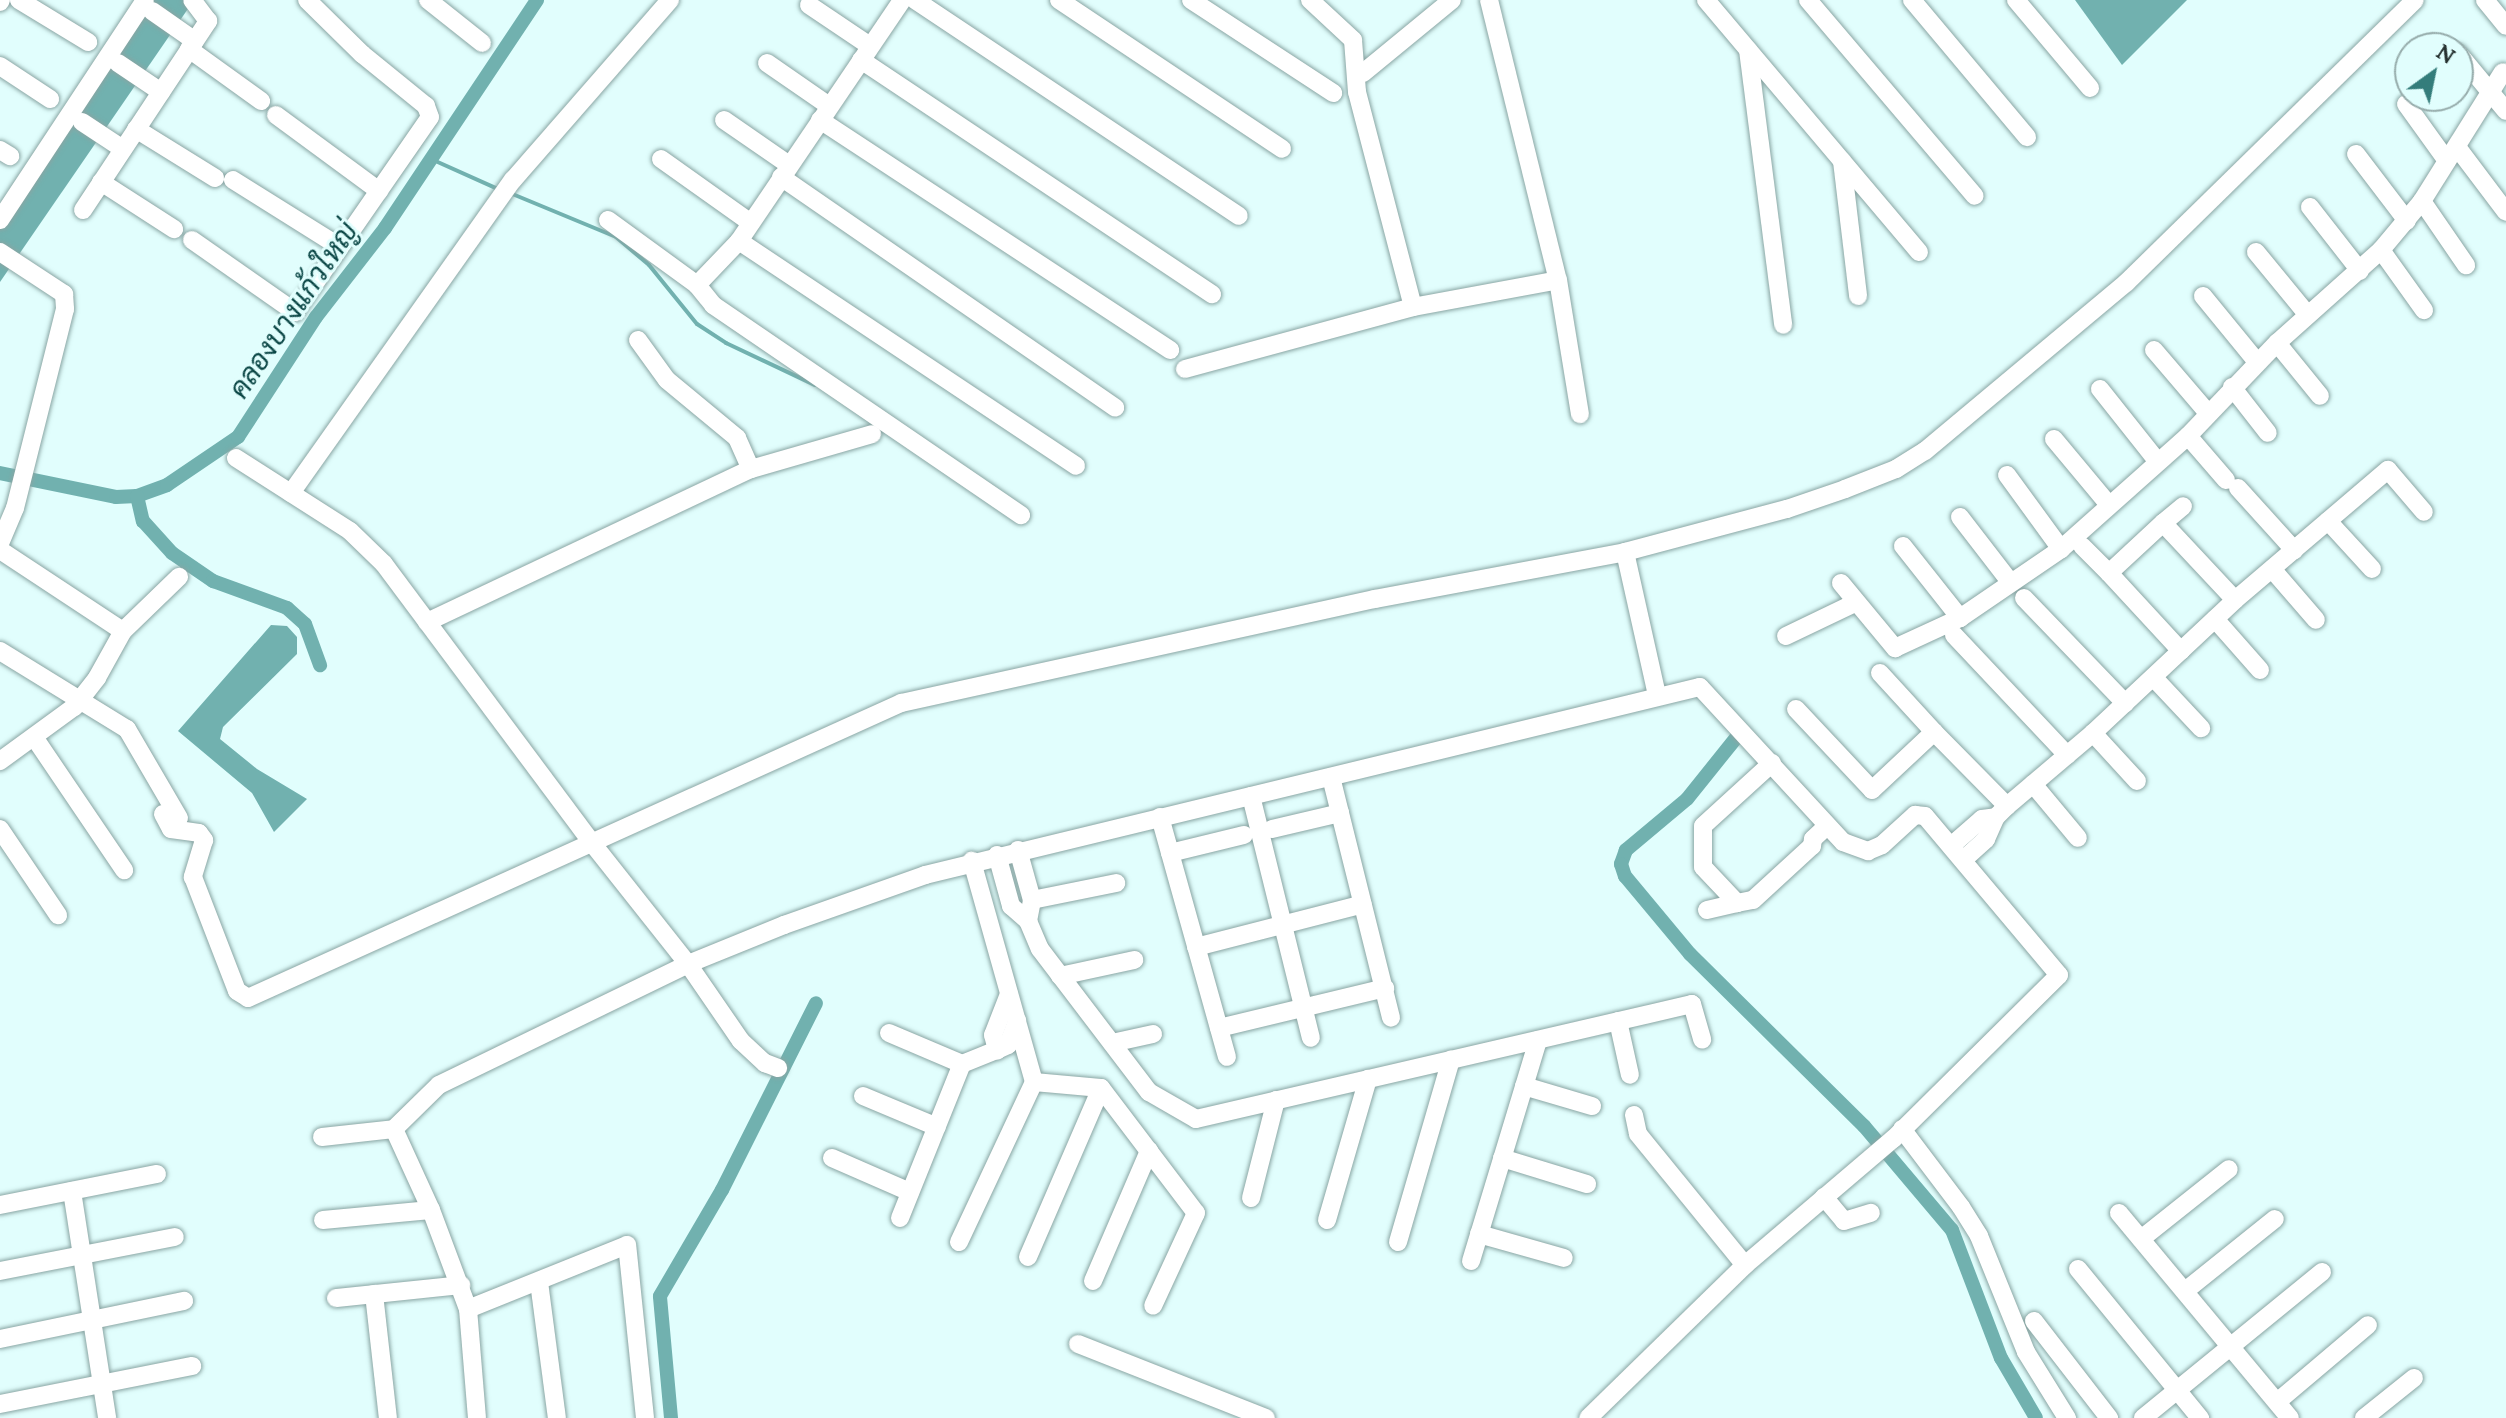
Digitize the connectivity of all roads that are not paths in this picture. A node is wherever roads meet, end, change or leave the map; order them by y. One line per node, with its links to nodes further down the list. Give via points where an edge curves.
1 (19, 0): 22 (street)
2 (192, 0): 24 (street, via 208,21)
3 (307, 0): 53 (street, via 426,106 430,117)
4 (428, 0): 23 (street)
5 (670, 0): 104 (street, via 508,187)
6 (902, 0): 26 (street)
7 (915, 0): 59 (street)
8 (1059, 0): 46 (street)
9 (1191, 0): 34 (street)
10 (1310, 0): 79 (street, via 1353,40 1357,92)
11 (1452, 0): 31 (street)
12 (1489, 0): 74 (street)
13 (1706, 0): 25 (street)
14 (1808, 0): 54 (street)
15 (1912, 0): 44 (street)
16 (2016, 0): 32 (street)
17 (2415, 0): 118 (street, via 2126,283 1925,451 1896,469 1787,509)
18 (2485, 0): 21 (street)
19 (148, 5): 24 (street); 60 (street)
20 (809, 5): 26 (street)
21 (2506, 26)
22 (88, 42)
23 (482, 43)
24 (192, 45): 33 (street); 37 (street)
25 (1748, 50): 50 (street); 82 (street)
26 (866, 53): 39 (street); 76 (street)
27 (118, 63): 33 (street)
28 (767, 63): 39 (street)
29 (0, 66): 36 (street)
30 (2474, 69): 35 (street)
31 (1363, 73)
32 (2090, 88)
33 (161, 92): 43 (street)
34 (1333, 93)
35 (2497, 94): 48 (street)
36 (50, 99)
37 (261, 101)
38 (2413, 112): 48 (street)
39 (825, 113): 51 (street); 85 (street)
40 (276, 115): 53 (street)
41 (724, 120): 51 (street)
42 (82, 122): 45 (street)
43 (136, 129): 45 (street); 67 (street)
44 (2027, 137)
45 (123, 149): 52 (street)
46 (1282, 149)
47 (2356, 154): 62 (street)
48 (2452, 154): 55 (street); 58 (street)
49 (661, 159): 63 (street)
50 (1842, 161): 70 (street); 77 (street)
51 (785, 171): 63 (street); 92 (street)
52 (101, 182): 57 (street); 64 (street)
53 (379, 191): 67 (street)
54 (1975, 196)
55 (2422, 201): 62 (street); 72 (street)
56 (2310, 207): 73 (street)
57 (83, 210)
58 (2506, 212)
59 (1239, 216)
60 (0, 220)
61 (608, 220): 75 (street)
62 (2407, 221): 68 (street)
63 (751, 223): 66 (street)
64 (174, 229)
65 (192, 240): 67 (street, via 295,312)
66 (739, 241): 75 (street); 101 (street)
67 (340, 247)
68 (2381, 250): 73 (street); 80 (street)
69 (0, 252): 112 (street, via 64,294 65,309 15,508)
70 (1919, 252)
71 (2256, 252): 81 (street)
72 (2466, 265)
73 (2360, 271): 81 (street)
74 (1558, 280): 79 (street); 94 (street)
75 (697, 285): 108 (street, via 713,305)
76 (1212, 294)
77 (1858, 296)
78 (2203, 296): 87 (street)
79 (1413, 307): 88 (street)
80 (2424, 310)
81 (2307, 314): 84 (street)
82 (1783, 325)
83 (638, 340): 102 (street, via 667,380 737,438)
84 (2277, 343): 87 (street); 91 (street)
85 (1170, 350)
86 (2154, 350): 93 (street)
87 (2257, 362): 89 (street)
88 (1185, 369)
89 (2232, 387): 93 (street); 95 (street)
90 (2100, 389): 100 (street)
91 (2320, 396)
92 (1115, 407)
93 (2208, 413): 97 (street)
94 (1580, 414)
95 (2268, 433)
96 (872, 434): 102 (street)
97 (2188, 436): 100 (street); 117 (street)
98 (2054, 439): 105 (street)
99 (236, 458): 104 (street)
100 (2158, 462): 105 (street)
101 (1076, 466)
102 (751, 469): 130 (street)
103 (2007, 475): 115 (street)
104 (291, 493): 130 (street, via 366,545)
105 (2109, 505): 115 (street)
106 (2183, 506): 111 (street)
107 (2424, 512): 110 (street, via 2388,470)
108 (1021, 515)
109 (1960, 517): 124 (street)
110 (2328, 521): 117 (street); 120 (street)
111 (2163, 523): 121 (street); 126 (street)
112 (0, 543)
113 (1903, 546): 131 (street)
114 (2082, 546): 121 (street)
115 (2061, 549): 124 (street)
116 (0, 550): 132 (street)
117 (2294, 550): 119 (street)
118 (1625, 552): 139 (street); 163 (street, via 1360,602 901,703)
119 (2272, 569): 126 (street); 129 (street)
120 (2372, 569)
121 (2109, 573): 135 (street)
122 (179, 577): 132 (street)
123 (1841, 583): 127 (street)
124 (2011, 583): 131 (street)
125 (2024, 598): 141 (street)
126 (2235, 600): 128 (street)
127 (1855, 603): 131 (street, via 1895,648); 133 (street)
128 (2215, 619): 135 (street); 136 (street)
129 (2316, 620)
130 (427, 622): 163 (street)
131 (1957, 626): 147 (street)
132 (123, 631): 140 (street)
133 (1786, 636)
134 (0, 651): 140 (street)
135 (2181, 651): 138 (street)
136 (2260, 670)
137 (1880, 673): 144 (street)
138 (2154, 678): 141 (street); 143 (street)
139 (1657, 695): 149 (street, via 1700,687); 150 (street)
140 (81, 698): 146 (street); 163 (street, via 127,729 171,816 171,829 199,833 204,840 193,877 237,991 248,998)
141 (2125, 703): 145 (street)
142 (1796, 709): 144 (street, via 1872,790)
143 (2201, 728)
144 (1934, 732): 154 (street)
145 (2093, 733): 147 (street); 151 (street)
146 (34, 737): 148 (street); 170 (street)
147 (2067, 755): 152 (street)
148 (0, 761)
149 (1772, 763): 157 (street); 173 (street, via 1703,826 1703,867)
150 (1331, 777): 153 (street); 155 (street)
151 (2137, 781)
152 (2033, 784): 154 (street); 161 (street)
153 (1251, 796): 156 (street); 178 (street)
154 (2001, 811): 167 (street, via 1986,839)
155 (1340, 813): 159 (street); 174 (street)
156 (1160, 817): 165 (street); 166 (street)
157 (1827, 826): 162 (street); 164 (street)
158 (0, 829): 176 (street)
159 (1272, 829)
160 (1244, 835): 166 (street)
161 (2078, 838)
162 (1843, 842): 164 (street); 167 (street, via 1868,851 1915,815 1925,816)
163 (592, 843): 181 (street)
164 (1812, 846): 173 (street, via 1753,900)
165 (1018, 850): 168 (street); 172 (street)
166 (1170, 853): 179 (street)
167 (1957, 853): 213 (street, via 2059,975)
168 (997, 855): 169 (street); 177 (street, via 1011,906)
169 (972, 861): 181 (street); 184 (street)
170 (124, 870)
171 (1116, 883): 172 (street)
172 (1032, 900): 177 (street)
173 (1737, 903): 175 (street)
174 (1363, 904): 178 (street); 183 (street)
175 (1707, 910)
176 (58, 915)
177 (1028, 921): 182 (street)
178 (1283, 925): 179 (street); 185 (street)
179 (1196, 947): 189 (street)
180 (1134, 960): 182 (street)
181 (688, 964): 200 (street, via 741,1041); 211 (street, via 439,1085)
182 (1060, 976): 195 (street)
183 (1385, 988): 185 (street); 186 (street)
184 (1009, 994): 187 (street); 196 (street, via 993,1035)
185 (1303, 1008): 189 (street); 192 (street)
186 (1391, 1018)
187 (1017, 1021): 196 (street, via 1008,1045); 203 (street)
188 (1618, 1021): 193 (street); 194 (street, via 1692,1004); 201 (street)
189 (1219, 1028): 197 (street)
190 (889, 1033): 199 (street)
191 (1153, 1034): 195 (street)
192 (1311, 1038)
193 (1538, 1040): 198 (street); 204 (street)
194 (1702, 1040)
195 (1112, 1043): 207 (street, via 1149,1092 1196,1119)
196 (997, 1050): 199 (street)
197 (1227, 1057)
198 (1451, 1060): 202 (street); 236 (street)
199 (962, 1064): 210 (street)
200 (778, 1068)
201 (1630, 1075)
202 (1368, 1079): 207 (street); 231 (street)
203 (1034, 1082): 205 (street); 235 (street)
204 (1524, 1086): 208 (street); 216 (street)
205 (1101, 1088): 214 (street); 238 (street)
206 (863, 1096): 210 (street)
207 (1276, 1100): 223 (street)
208 (1592, 1106)
209 (1634, 1115): 241 (street, via 1638,1134)
210 (937, 1127): 221 (street)
211 (394, 1129): 212 (street); 225 (street)
212 (322, 1137)
213 (1891, 1139): 222 (street); 273 (street, via 1961,1207 1979,1236 2026,1352)
214 (1149, 1151): 245 (street); 252 (street, via 1196,1213)
215 (832, 1158): 221 (street)
216 (1502, 1158): 219 (street); 232 (street)
217 (2229, 1169): 234 (street)
218 (157, 1174): 220 (street)
219 (1587, 1184)
220 (72, 1191): 224 (street); 237 (street)
221 (910, 1192): 228 (street)
222 (1824, 1197): 226 (street, via 1844,1221); 241 (street)
223 (1251, 1198)
224 (0, 1205)
225 (431, 1210): 230 (street); 247 (street)
226 (1871, 1213)
227 (2119, 1213): 234 (street)
228 (900, 1218)
229 (2275, 1219): 248 (street)
230 (323, 1220)
231 (1327, 1220)
232 (1479, 1234): 239 (street); 240 (street)
233 (175, 1237): 237 (street)
234 (2141, 1239): 248 (street)
235 (959, 1242)
236 (1398, 1242)
237 (83, 1254): 243 (street); 254 (street)
238 (1028, 1257)
239 (1564, 1258)
240 (1471, 1261)
241 (1745, 1265): 272 (street)
242 (2078, 1269): 263 (street)
243 (0, 1271)
244 (2322, 1272): 259 (street)
245 (1093, 1281)
246 (539, 1282): 253 (street); 269 (street); 270 (street, via 627,1245)
247 (461, 1285): 249 (street); 253 (street)
248 (2185, 1291): 259 (street)
249 (374, 1294): 250 (street); 267 (street)
250 (336, 1298)
251 (184, 1301): 254 (street)
252 (1153, 1306)
253 (468, 1309): 268 (street)
254 (94, 1320): 257 (street); 262 (street)
255 (2034, 1321): 274 (street)
256 (2368, 1325): 264 (street)
257 (0, 1339)
258 (1078, 1344): 271 (street)
259 (2229, 1345): 263 (street); 264 (street)
260 (192, 1366): 262 (street)
261 (2414, 1378): 278 (street)
262 (103, 1385): 265 (street); 266 (street)
263 (2176, 1389): 275 (street); 276 (street)
264 (2277, 1402): 277 (street)
265 (0, 1404)
266 (107, 1418)
267 (388, 1418)
268 (477, 1418)
269 (557, 1418)
270 (645, 1418)
271 (1266, 1418)
272 (1588, 1418)
273 (2067, 1418)
274 (2109, 1418)
275 (2143, 1418)
276 (2200, 1418)
277 (2290, 1418)
278 (2364, 1418)

